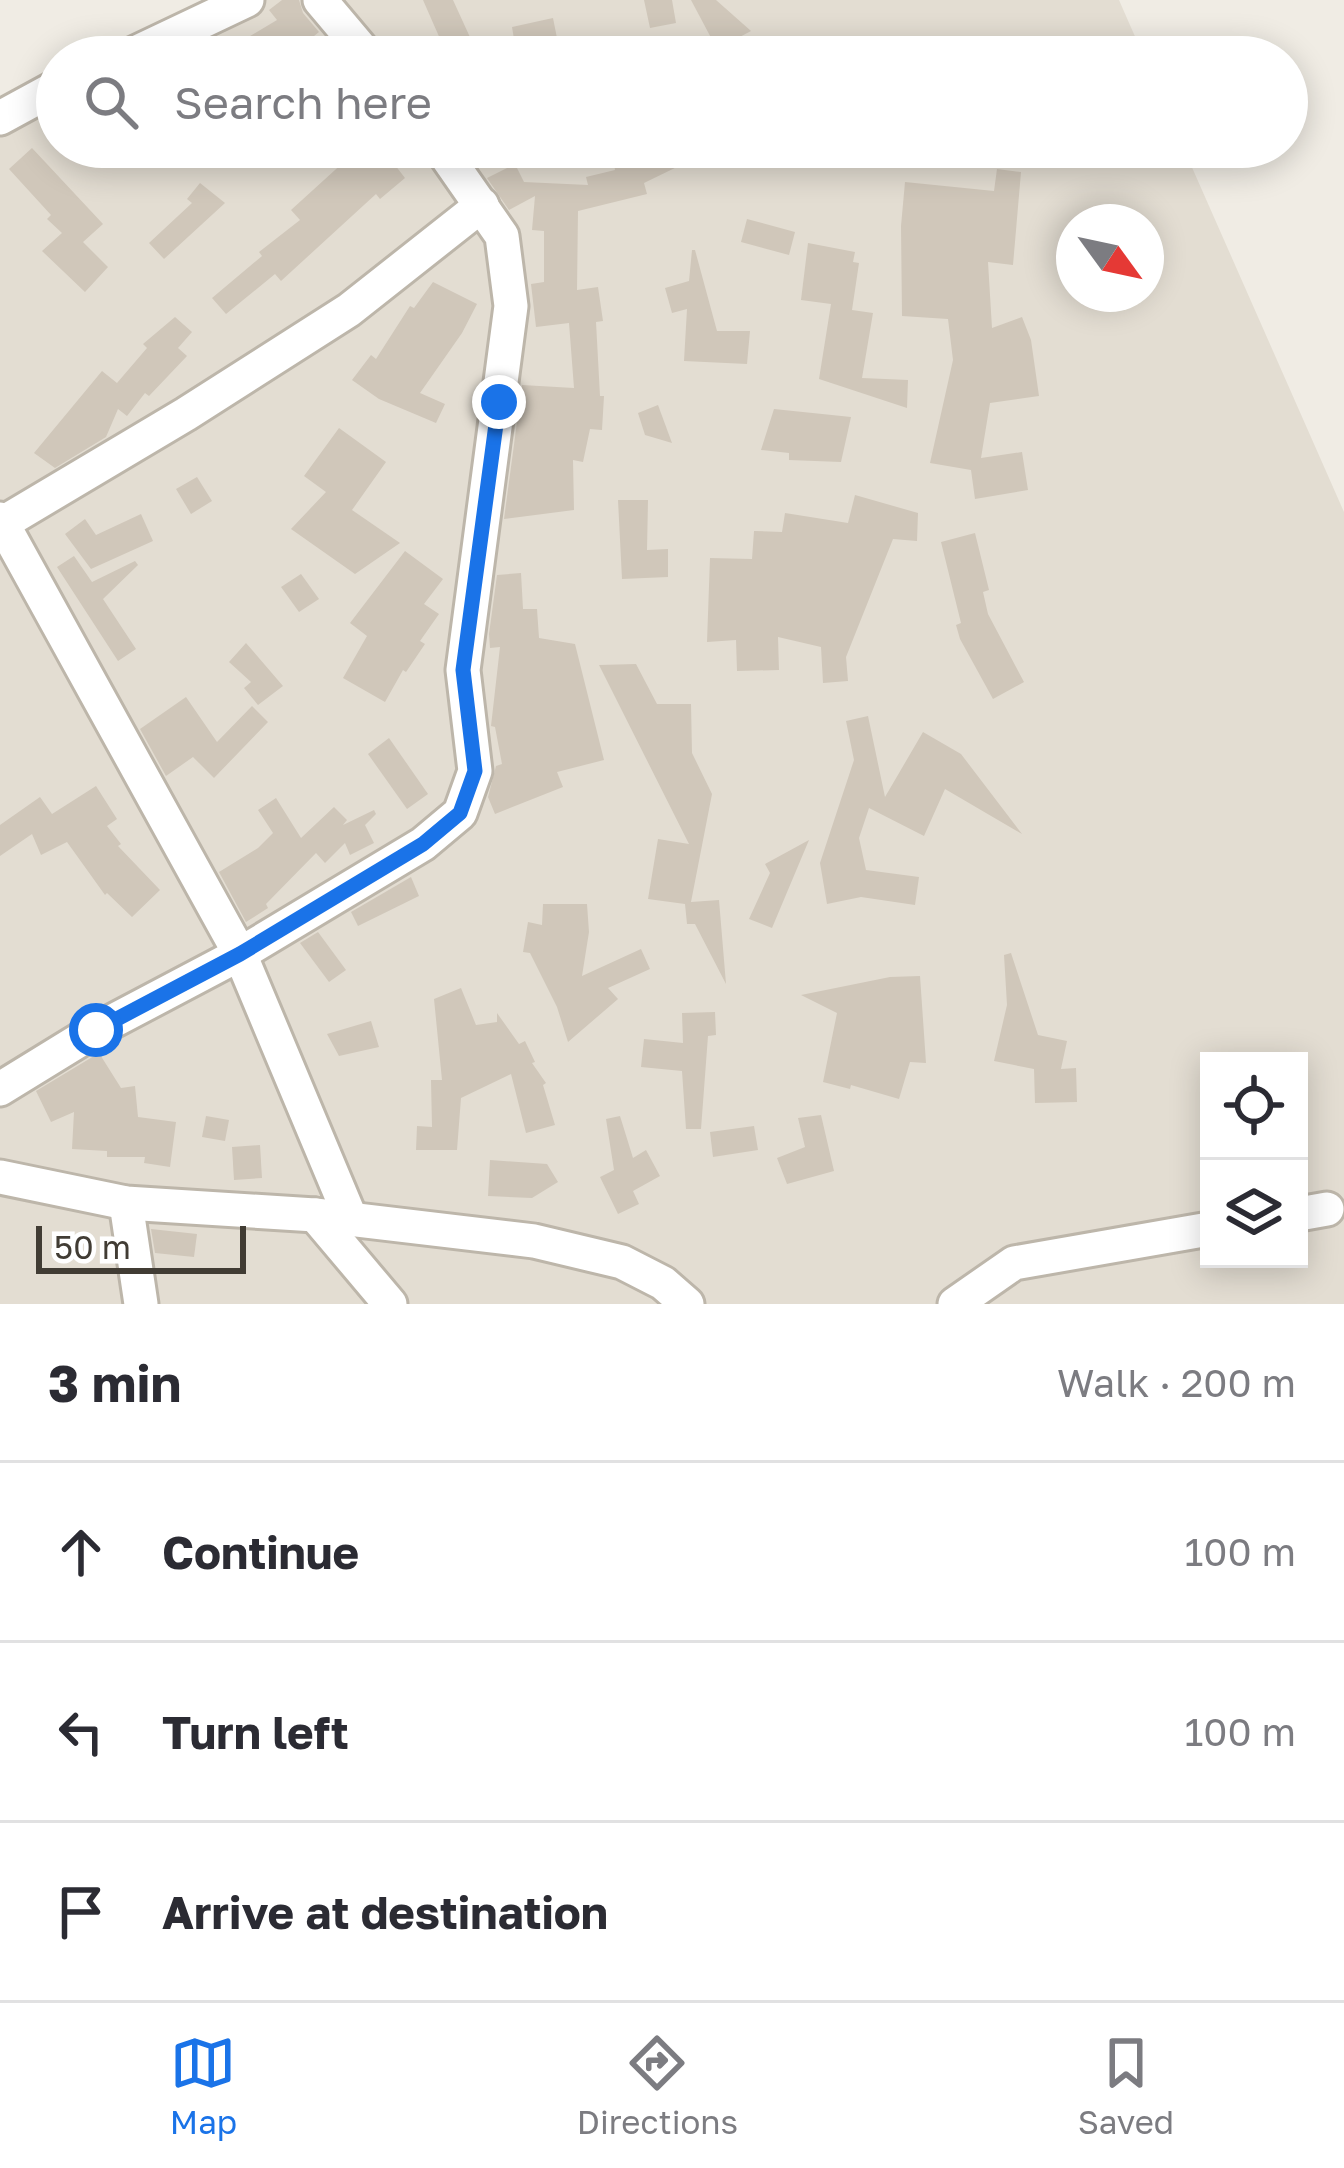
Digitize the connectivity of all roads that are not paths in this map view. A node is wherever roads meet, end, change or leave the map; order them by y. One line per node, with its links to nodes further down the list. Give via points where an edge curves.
1 (247, 0): 3 (street)
2 (320, 0): 4 (street)
3 (171, 36)
4 (350, 36)
5 (36, 98): 6 (street)
6 (0, 118)
7 (455, 168): 8 (street)
8 (482, 205): 9 (street, via 349,310); 10 (street, via 502,236 511,306 463,670 475,771 460,813 423,844)
9 (1, 522): 10 (street)
10 (240, 954): 11 (street); 15 (street)
11 (0, 1089)
12 (0, 1177): 13 (street)
13 (126, 1204): 14 (street); 17 (street)
14 (316, 1215): 15 (street); 18 (street)
15 (351, 1219): 19 (street, via 534,1240 622,1262)
16 (1200, 1231): 20 (street, via 1013,1263)
17 (141, 1304)
18 (390, 1304)
19 (687, 1304)
20 (955, 1304)

